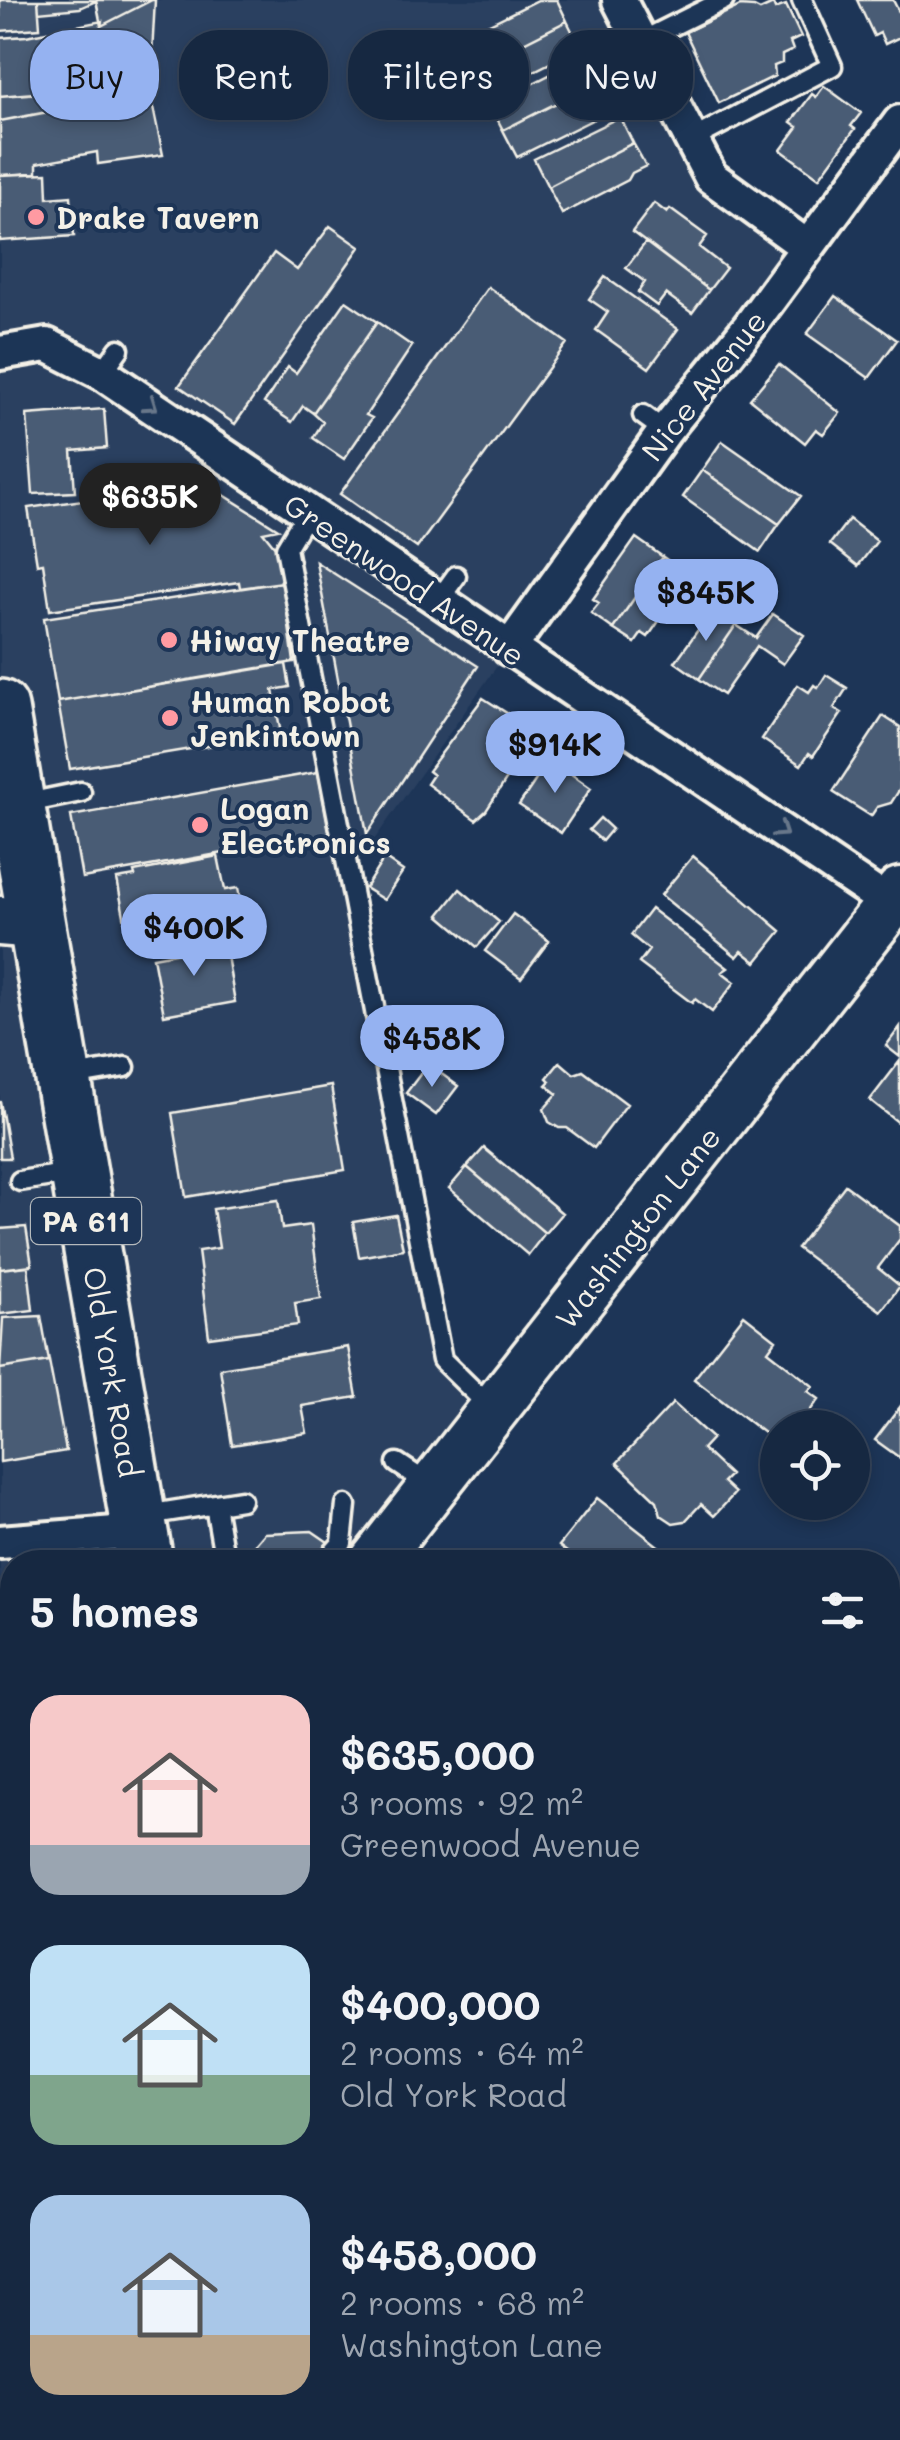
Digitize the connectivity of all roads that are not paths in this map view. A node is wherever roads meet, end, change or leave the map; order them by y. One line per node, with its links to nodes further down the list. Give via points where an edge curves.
1 (620, 0): 4 (street)
2 (724, 0): 5 (lane)
3 (802, 0): 8 (lane, via 832,66)
4 (634, 30)
5 (664, 30)
6 (681, 120): 8 (street)
7 (900, 122): 9 (street, Nice Avenue)
8 (691, 140): 9 (street, via 711,177)
9 (806, 246): 12 (street, Nice Avenue, via 749,327 654,423)
10 (0, 353): 11 (street, Greenwood Avenue, one-way to 11, via 46,345 111,361)
11 (307, 513): 12 (street, Greenwood Avenue, via 447,589); 22 (lane, via 286,548 373,1029 442,1360)
12 (509, 649): 16 (street, Greenwood Avenue, one-way to 16)
13 (0, 708): 15 (highway, Old York Road / PA 611)
14 (81, 792): 15 (lane)
15 (17, 806): 17 (highway, Old York Road / PA 611)
16 (897, 903): 22 (main road, Washington Lane)
17 (18, 923): 19 (highway, Old York Road / PA 611)
18 (125, 1067): 19 (lane)
19 (61, 1078): 20 (highway, Old York Road / PA 611)
20 (77, 1172): 21 (lane); 26 (highway, Old York Road / PA 611)
21 (20, 1181)
22 (493, 1410): 30 (main road, Washington Lane, via 415,1475)
23 (241, 1500): 24 (lane)
24 (215, 1505): 26 (lane); 28 (lane)
25 (346, 1505): 29 (lane)
26 (142, 1536): 27 (street)
27 (0, 1542)
28 (223, 1550)
29 (336, 1550)
30 (380, 1550)

